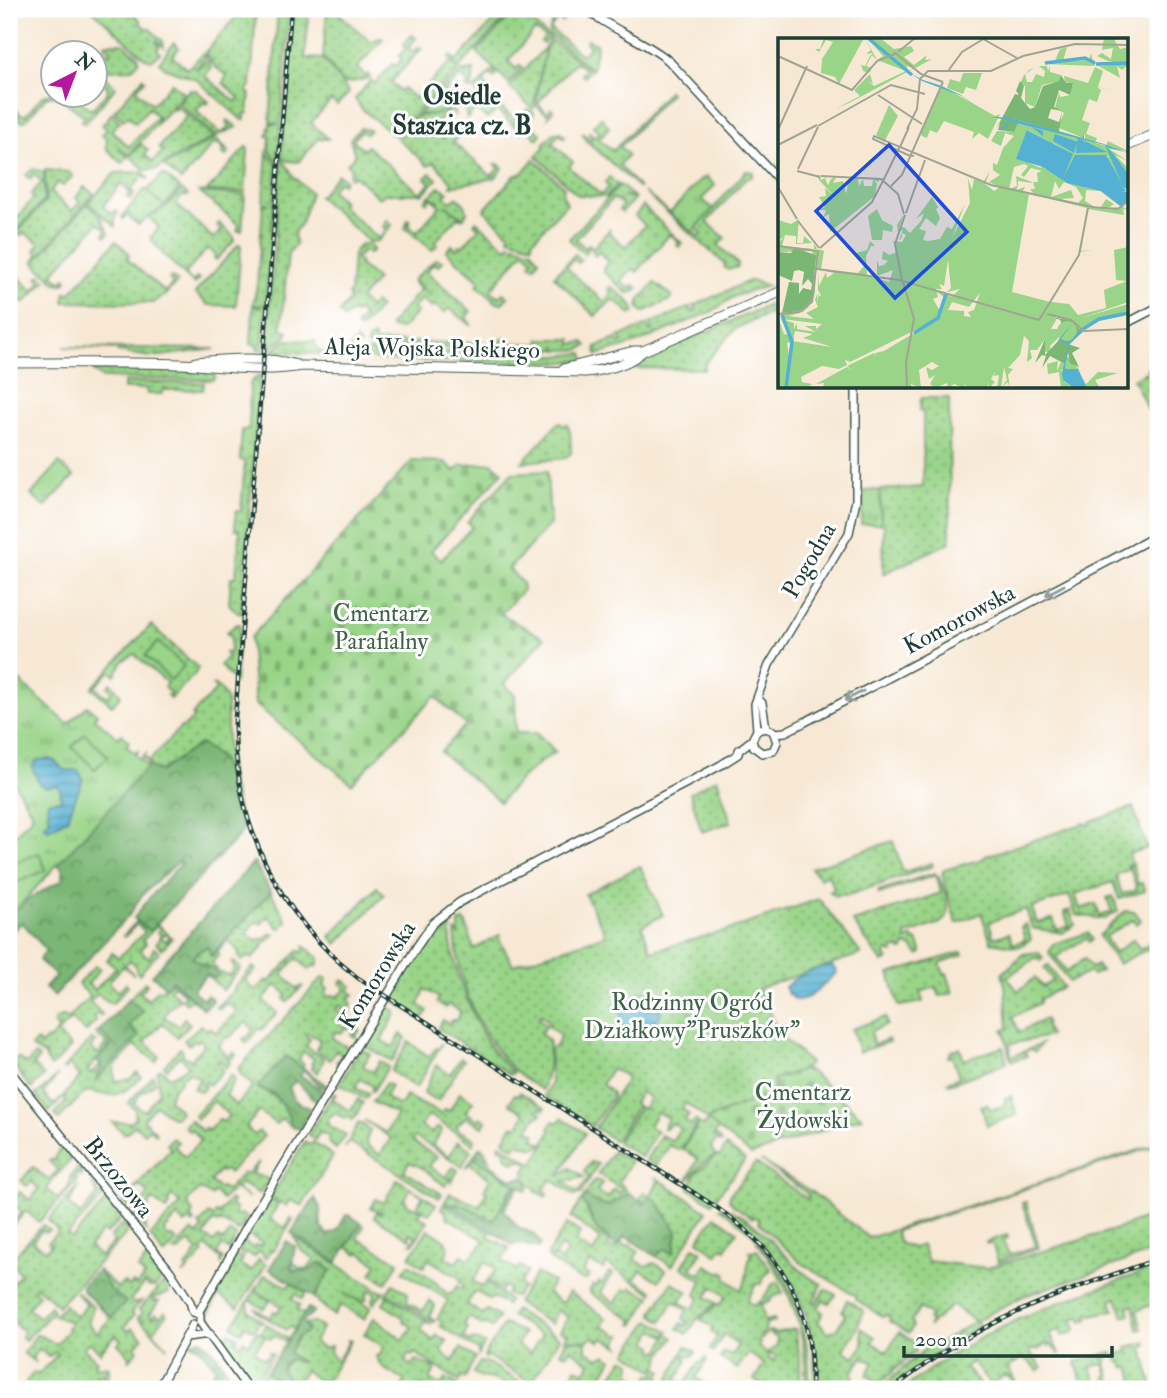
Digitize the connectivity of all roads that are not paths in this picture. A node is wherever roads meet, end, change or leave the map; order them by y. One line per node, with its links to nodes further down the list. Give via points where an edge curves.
1 (586, 9): 4 (street, via 669,61)
2 (1158, 133): 3 (main road)
3 (1128, 146)
4 (778, 179)
5 (778, 294): 8 (main road, Aleja Wojska Polskiego, via 643,352 561,370)
6 (1158, 307): 7 (street)
7 (1128, 322)
8 (9, 363)
9 (856, 388): 11 (street, Pogodna, via 856,500 849,533 771,660)
10 (1158, 535): 14 (street, Komorowska, one-way to 14, via 805,722)
11 (759, 700): 12 (street, Pogodna); 13 (street, Pogodna, via 755,704)
12 (766, 728): 13 (street); 14 (street)
13 (757, 730): 15 (street)
14 (775, 733): 16 (street, via 773,751)
15 (752, 740): 16 (street); 17 (street, Komorowska)
16 (755, 750): 17 (street, Komorowska)
17 (738, 754): 19 (street, Komorowska, via 460,902 433,923 247,1224)
18 (9, 1070): 19 (street, Brzozowa, via 170,1271)
19 (196, 1318): 20 (street, Brzozowa); 21 (street, Komorowska)
20 (210, 1334): 21 (street); 23 (street, Brzozowa)
21 (186, 1337): 22 (street, Komorowska)
22 (158, 1389)
23 (248, 1389)

